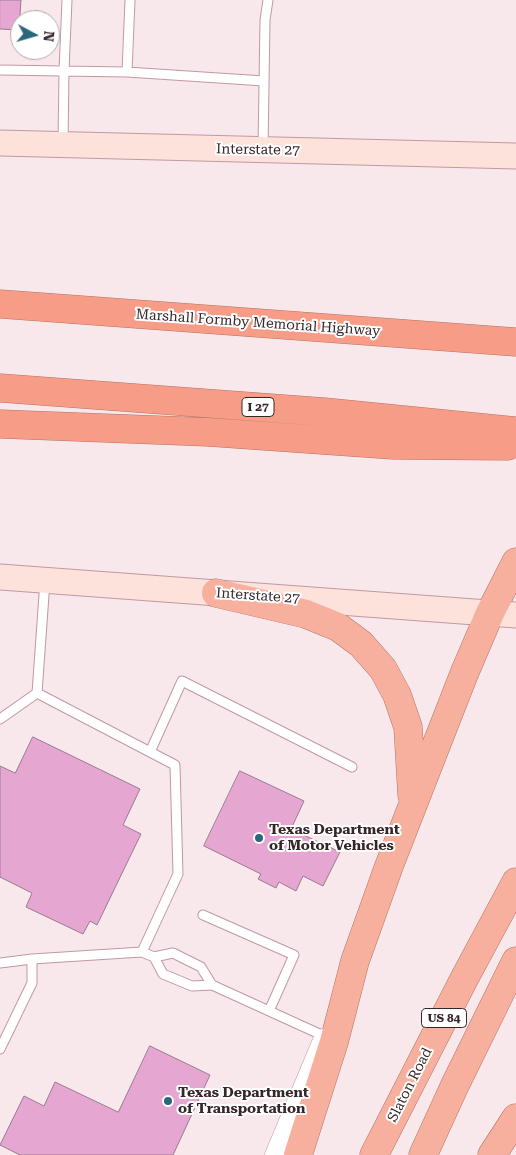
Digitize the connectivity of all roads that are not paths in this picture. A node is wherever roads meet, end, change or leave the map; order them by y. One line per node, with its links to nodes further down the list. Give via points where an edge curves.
1 (67, 0): 5 (lane)
2 (130, 0): 6 (lane)
3 (268, 0): 7 (lane)
4 (0, 70): 5 (lane)
5 (64, 71): 6 (lane); 9 (lane)
6 (127, 72): 7 (lane)
7 (264, 80): 10 (lane)
8 (0, 143): 9 (main road, Interstate 27)
9 (63, 146): 10 (main road, Interstate 27)
10 (263, 150): 11 (main road, Interstate 27)
11 (516, 156)
12 (0, 304): 13 (highway, Marshall Formby Memorial Highway)
13 (516, 342)
14 (0, 388): 16 (highway, I 27, via 324,412)
15 (0, 424): 17 (highway, via 208,432 393,445)
16 (516, 431)
17 (516, 446)
18 (516, 562): 22 (highway)
19 (0, 577): 20 (main road, Interstate 27)
20 (45, 581): 21 (main road, Interstate 27); 23 (lane)
21 (216, 593): 22 (main road, Interstate 27); 27 (highway, via 306,614 338,627 361,644 398,695 408,727)
22 (503, 614): 27 (highway, via 464,674)
23 (37, 693): 24 (lane); 25 (lane)
24 (0, 719)
25 (150, 752): 26 (lane, via 182,682); 30 (lane, via 175,765 178,874)
26 (352, 767)
27 (413, 804): 33 (highway)
28 (516, 882): 43 (highway, Slaton Road / US 84)
29 (203, 915): 37 (lane, via 294,955)
30 (142, 952): 31 (lane); 32 (lane)
31 (154, 957): 36 (lane, via 163,974 192,986); 36 (lane, via 172,953 201,967)
32 (32, 959): 35 (lane); 39 (lane, via 32,983)
33 (355, 961): 38 (street); 42 (highway, via 334,1042)
34 (516, 961): 44 (highway, US 84)
35 (0, 963)
36 (212, 985): 37 (lane)
37 (269, 1011): 38 (lane)
38 (324, 1036): 41 (street)
39 (0, 1049)
40 (516, 1118): 45 (highway)
41 (274, 1155)
42 (298, 1155)
43 (374, 1155)
44 (422, 1155)
45 (492, 1155)

